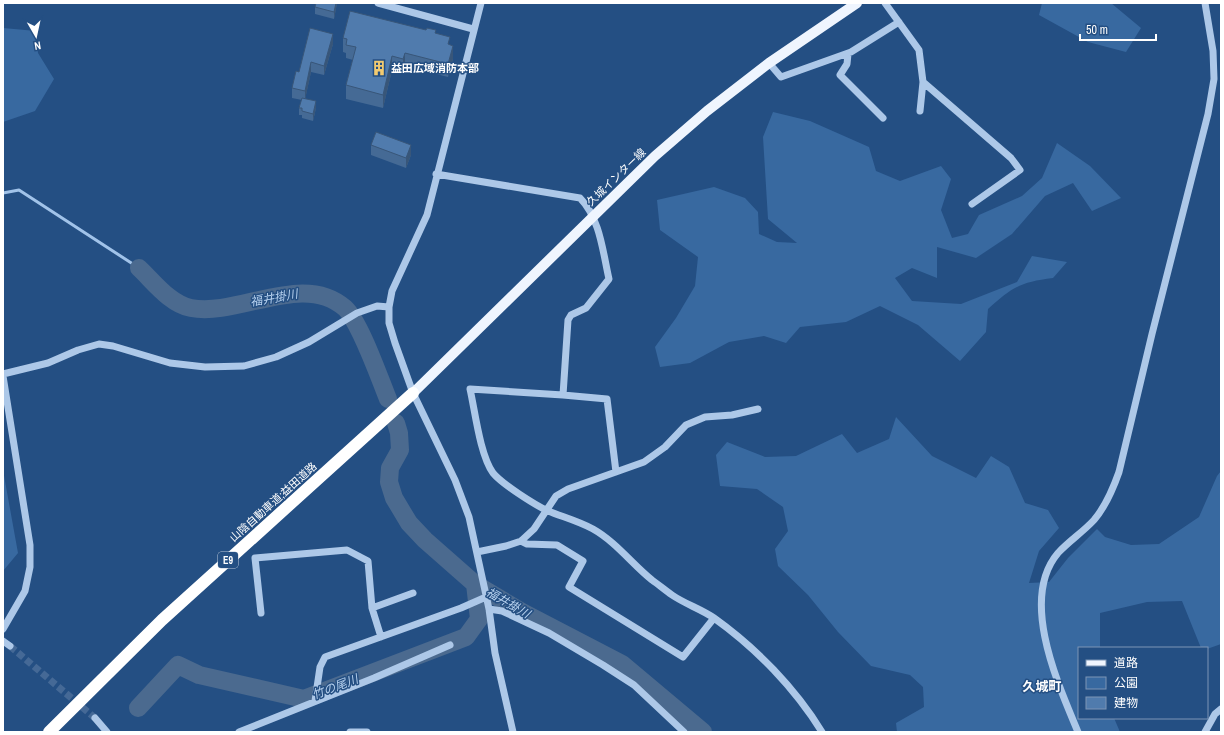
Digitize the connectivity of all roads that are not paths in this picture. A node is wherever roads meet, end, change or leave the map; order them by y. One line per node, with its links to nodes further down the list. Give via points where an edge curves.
1 (378, 3): 7 (street)
2 (481, 3): 7 (street)
3 (857, 3): 9 (main road, 久城インター線)
4 (885, 3): 6 (street)
5 (1205, 3): 47 (street, via 1214,65 1208,114 1119,472 1112,494 1095,519 1059,553 1047,569 1042,587 1042,612 1050,659)
6 (899, 22): 8 (street); 10 (street, via 919,50)
7 (473, 29): 13 (street)
8 (848, 54): 9 (street, via 781,77); 12 (street, via 847,64 840,75)
9 (769, 63): 15 (main road, 久城インター線, via 655,156)
10 (923, 82): 11 (street); 14 (street, via 1005,153 1020,170)
11 (920, 111)
12 (884, 118)
13 (436, 174): 15 (street, via 580,198 588,206); 16 (street, via 426,215 392,291)
14 (972, 204)
15 (592, 217): 18 (main road, 久城インター線); 19 (street, via 609,279 586,308 571,315 568,320)
16 (389, 307): 17 (street, via 377,306 357,313 296,348 244,366 205,367 170,363 99,344 48,363); 18 (street, via 389,323)
17 (3, 375): 31 (street, via 30,545 30,566 25,591)
18 (413, 393): 24 (street, via 455,480 469,517); 39 (highway, 山陰自動車道;益田道路 / E9, via 162,620)
19 (563, 395): 21 (street, via 607,400); 22 (street, via 470,389 485,457 494,473 509,487)
20 (758, 409): 21 (street, via 704,418 686,425 665,447 644,462)
21 (616, 472): 22 (street, via 568,489 556,496)
22 (547, 511): 23 (street); 30 (street, via 594,530 672,595)
23 (521, 541): 24 (street); 30 (street, via 527,544 558,545 583,561 569,587 683,657)
24 (477, 552): 26 (street)
25 (413, 592): 27 (street)
26 (486, 597): 28 (street); 32 (street)
27 (372, 608): 29 (street, via 368,561 348,550 255,558); 32 (street)
28 (489, 609): 44 (street, via 495,653); 45 (street, via 502,611 549,633 603,665 634,685)
29 (262, 613)
30 (714, 618): 46 (street, via 782,679 805,705)
31 (3, 629)
32 (382, 637): 36 (street, via 325,657 320,667)
33 (3, 641): 35 (street)
34 (450, 645): 36 (street)
35 (10, 646)
36 (315, 702): 41 (street)
37 (1221, 709): 48 (street)
38 (95, 718): 40 (street)
39 (49, 732)
40 (107, 732)
41 (239, 732)
42 (350, 732): 43 (street)
43 (367, 732)
44 (513, 732)
45 (684, 732)
46 (822, 732)
47 (1078, 732)
48 (1204, 732)

